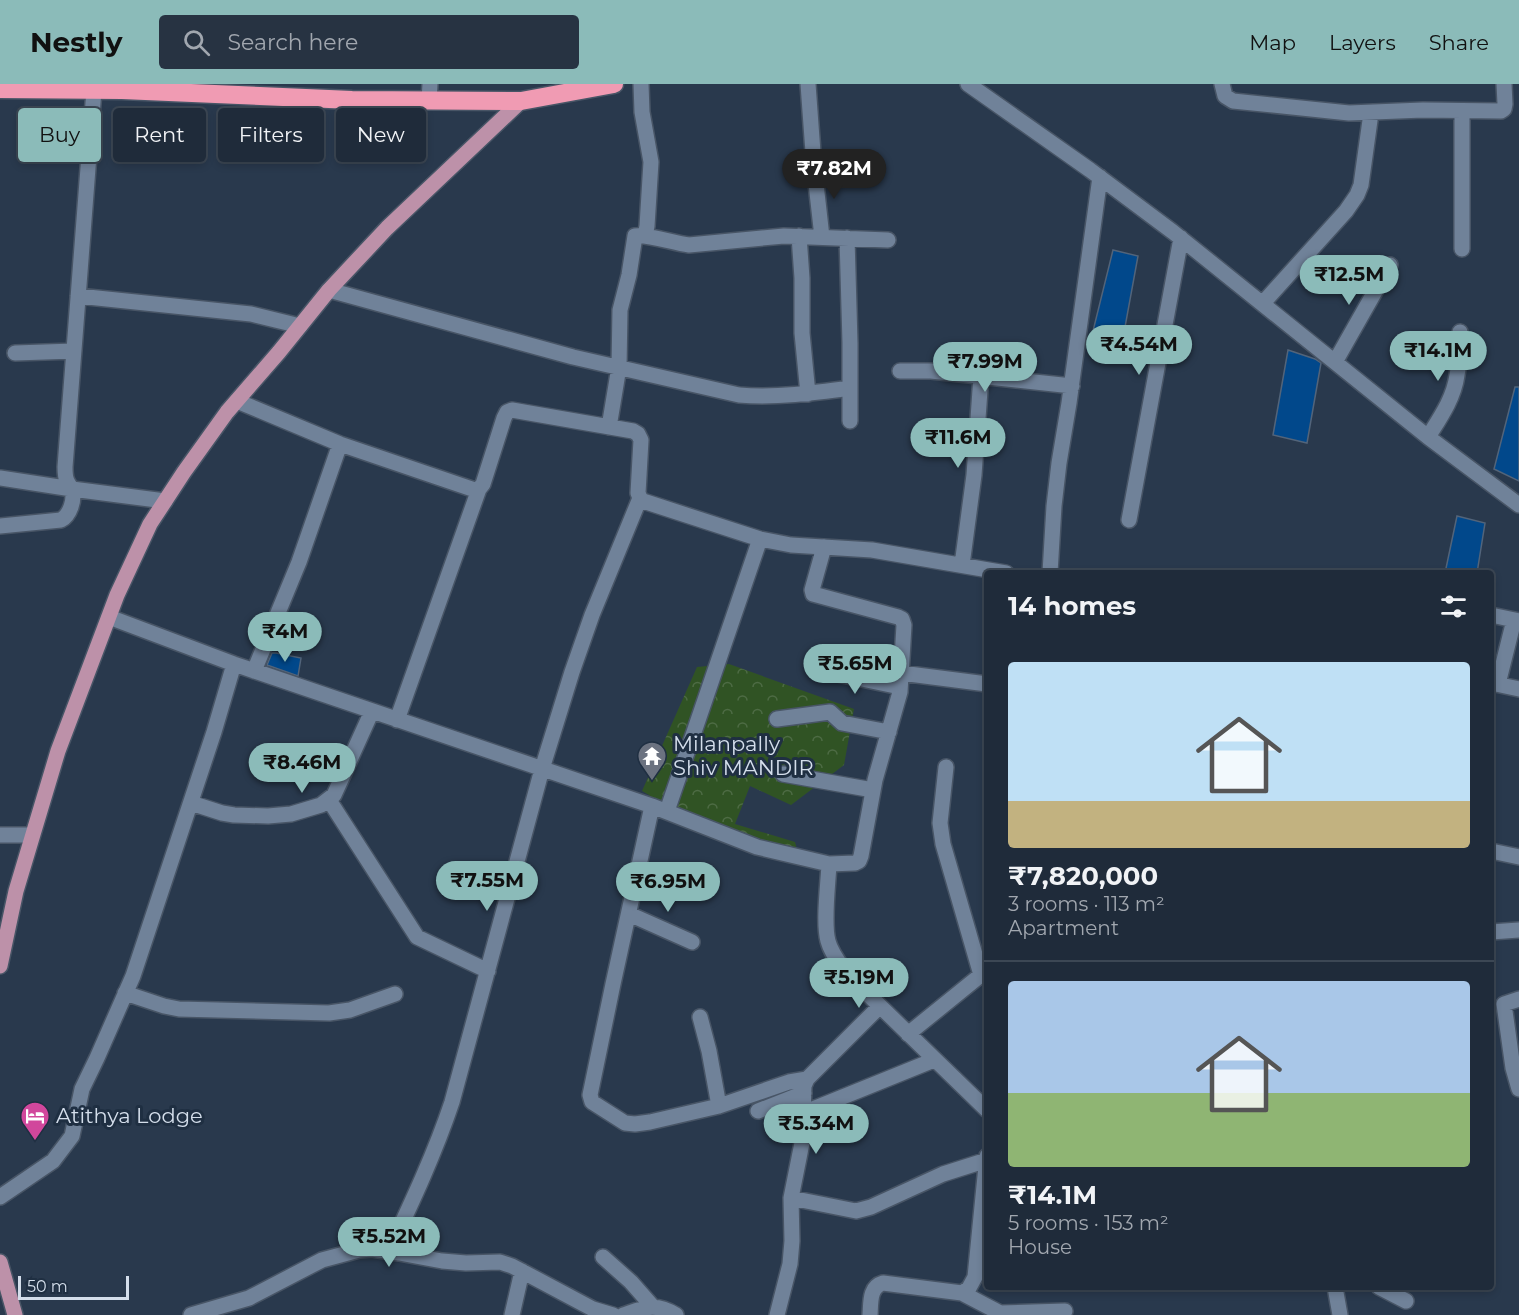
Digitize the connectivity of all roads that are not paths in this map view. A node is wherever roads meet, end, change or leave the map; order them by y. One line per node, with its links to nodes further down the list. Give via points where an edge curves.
1 (614, 84): 11 (highway)
2 (641, 84): 15 (street, via 651,162)
3 (808, 84): 17 (street)
4 (968, 84): 14 (street)
5 (1222, 84): 13 (street, via 1225,96 1233,101)
6 (1504, 84): 12 (street, via 1505,104 1501,111)
7 (119, 87): 9 (highway); 10 (highway, via 352,100)
8 (0, 89): 9 (highway)
9 (94, 90): 24 (street)
10 (430, 92): 11 (highway)
11 (520, 101): 23 (main road, via 387,228)
12 (1462, 111): 13 (street); 21 (street)
13 (1371, 113): 25 (street, via 1357,195)
14 (1100, 177): 19 (street); 34 (street)
15 (645, 236): 16 (street, via 689,245); 31 (street, via 633,238 619,320)
16 (799, 236): 17 (street); 36 (street)
17 (822, 237): 18 (street)
18 (847, 238): 20 (street); 35 (street)
19 (1181, 238): 25 (street); 48 (street)
20 (888, 240)
21 (1462, 249)
22 (1390, 266): 30 (street)
23 (329, 290): 26 (main road); 31 (street)
24 (78, 296): 26 (street, via 250,314); 28 (street)
25 (1263, 303): 30 (street)
26 (300, 326): 37 (main road)
27 (1460, 332): 40 (street, via 1455,386)
28 (74, 351): 29 (street); 43 (street, via 65,467)
29 (15, 353)
30 (1335, 362): 40 (street)
31 (619, 367): 36 (street, via 739,395); 39 (street)
32 (900, 371): 33 (street)
33 (981, 376): 34 (street); 52 (street)
34 (1072, 386): 54 (street, via 1059,463)
35 (850, 388): 36 (street); 38 (street)
36 (808, 394)
37 (237, 401): 41 (street); 46 (main road)
38 (850, 421)
39 (609, 427): 44 (street, via 507,412); 45 (street, via 633,431 641,440)
40 (1428, 437): 47 (street)
41 (340, 444): 44 (street); 59 (street, via 299,562)
42 (0, 478): 43 (street)
43 (72, 489): 46 (street); 49 (street, via 66,518)
44 (479, 489): 67 (street)
45 (640, 498): 50 (street); 70 (street, via 592,615)
46 (165, 501): 56 (main road, via 150,524)
47 (1519, 505)
48 (1129, 520)
49 (0, 526)
50 (760, 539): 51 (street); 75 (street)
51 (824, 547): 52 (street, via 872,550); 61 (street, via 812,593 902,619)
52 (962, 565): 53 (street)
53 (990, 570)
54 (1050, 570)
55 (1494, 616): 57 (street)
56 (108, 617): 58 (street); 77 (main road, via 57,750)
57 (1516, 621): 63 (street)
58 (234, 664): 59 (street); 74 (street)
59 (254, 671): 65 (street)
60 (816, 671): 61 (street)
61 (901, 680): 62 (street); 68 (street)
62 (984, 684)
63 (1495, 684): 64 (street)
64 (1519, 689)
65 (372, 711): 67 (street); 73 (street)
66 (777, 719): 68 (street, via 830,712 842,723)
67 (397, 720): 70 (street)
68 (889, 732): 72 (street)
69 (946, 767): 87 (street, via 940,823 942,844)
70 (542, 770): 75 (street); 86 (street)
71 (783, 774): 72 (street)
72 (873, 790): 80 (street, via 859,861)
73 (329, 800): 74 (street, via 291,814 268,816 222,813); 86 (street, via 417,937)
74 (191, 803): 88 (street)
75 (660, 808): 80 (street, via 757,847); 81 (street)
76 (0, 835): 77 (street)
77 (32, 835): 85 (main road)
78 (1494, 851): 79 (street)
79 (1519, 857)
80 (829, 864): 92 (street, via 828,941 847,974)
81 (629, 914): 84 (street); 98 (street, via 590,1095 592,1102 626,1123 635,1124)
82 (1519, 930): 83 (street)
83 (1494, 932)
84 (693, 942)
85 (0, 966)
86 (488, 971): 106 (street, via 447,1119)
87 (984, 973): 94 (street)
88 (125, 993): 89 (street, via 179,1009 329,1013); 104 (street, via 82,1089 72,1136 53,1161)
89 (395, 994)
90 (1519, 999): 91 (street)
91 (1497, 1005): 97 (street)
92 (879, 1007): 94 (street); 96 (street)
93 (700, 1017): 98 (street)
94 (908, 1035): 95 (street)
95 (934, 1060): 99 (street); 101 (street)
96 (806, 1086): 98 (street, via 775,1086); 100 (street); 101 (street)
97 (1519, 1089)
98 (719, 1106)
99 (984, 1108)
100 (758, 1111)
101 (803, 1113): 105 (street, via 802,1143)
102 (984, 1159): 105 (street, via 856,1211)
103 (984, 1195): 112 (street, via 975,1277)
104 (0, 1197)
105 (790, 1198): 124 (street, via 792,1241)
106 (389, 1251): 109 (street, via 442,1261 500,1262); 115 (street, via 359,1250 322,1260)
107 (603, 1257): 114 (street)
108 (0, 1262): 118 (main road)
109 (522, 1271): 120 (street); 121 (street, via 593,1309)
110 (1336, 1290): 126 (street)
111 (1385, 1290): 113 (street)
112 (962, 1293): 117 (street); 125 (street, via 883,1283 874,1288)
113 (1406, 1300)
114 (653, 1307): 122 (street); 123 (street)
115 (225, 1311): 119 (street)
116 (1065, 1311): 117 (street)
117 (1000, 1314)
118 (15, 1315)
119 (191, 1315)
120 (512, 1315)
121 (613, 1315)
122 (622, 1315)
123 (676, 1315)
124 (777, 1315)
125 (870, 1315)
126 (1340, 1315)

